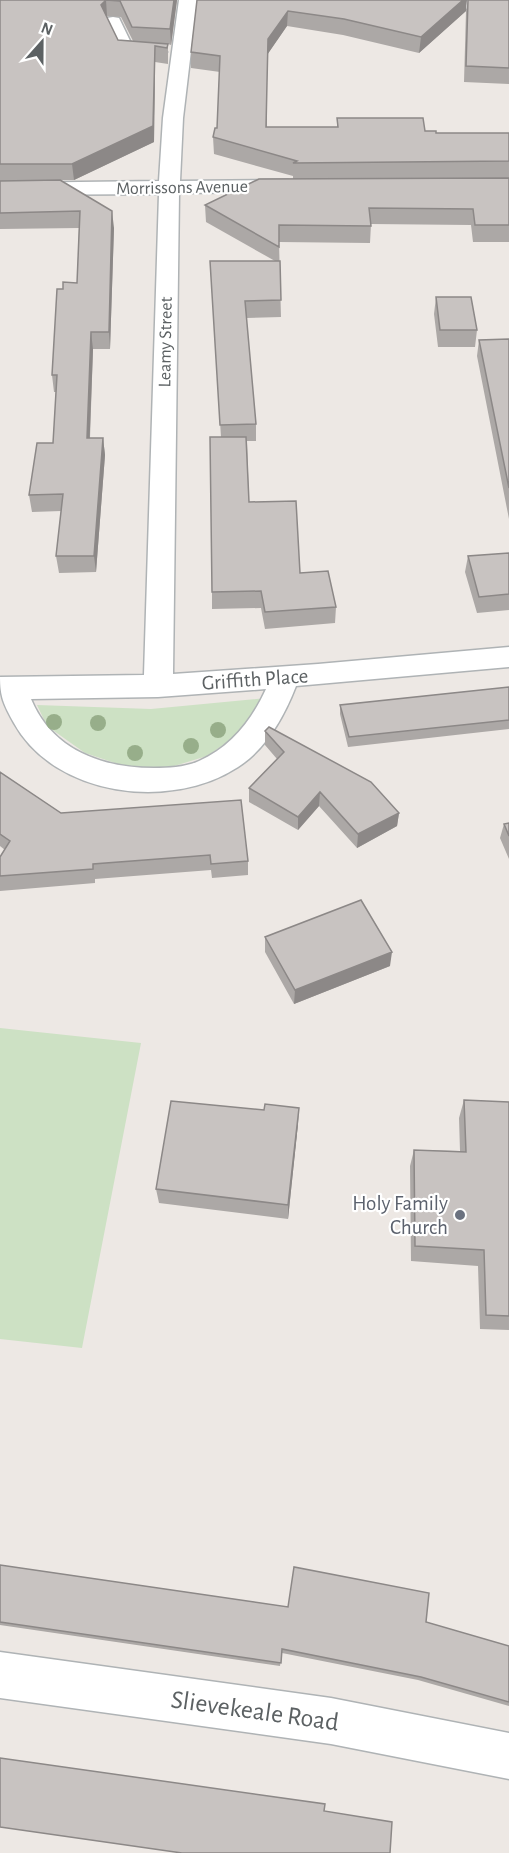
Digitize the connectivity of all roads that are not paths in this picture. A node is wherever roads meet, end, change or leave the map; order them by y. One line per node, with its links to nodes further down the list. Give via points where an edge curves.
1 (188, 0): 5 (street, Leamy Street)
2 (419, 0): 3 (street)
3 (509, 7)
4 (113, 22): 5 (street, via 124,50)
5 (181, 53): 7 (street, Leamy Street)
6 (311, 186): 7 (street, Morrissons Avenue)
7 (169, 187): 8 (street, Morrissons Avenue); 11 (street, Leamy Street)
8 (0, 189)
9 (509, 657): 10 (street, Griffith Place)
10 (285, 678): 11 (street, Griffith Place); 12 (street, via 272,710 241,750 209,769 152,780 96,773 67,760 50,749 26,721)
11 (158, 686): 12 (street, Griffith Place)
12 (6, 688)
13 (0, 1675): 14 (street, Slievekeale Road, via 331,1721)
14 (509, 1756)

